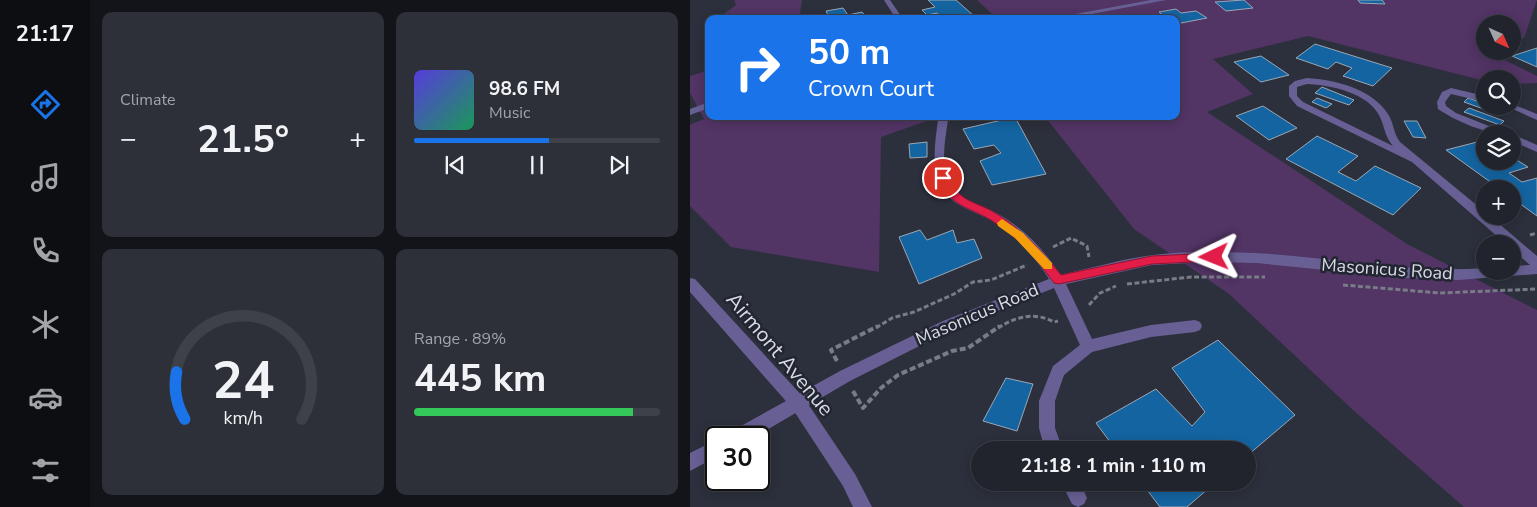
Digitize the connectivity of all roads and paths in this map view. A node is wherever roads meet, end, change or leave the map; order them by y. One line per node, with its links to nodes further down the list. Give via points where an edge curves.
1 (886, 0): 5 (street)
2 (1118, 0): 4 (street)
3 (1163, 0): 4 (street)
4 (1126, 6): 6 (street)
5 (897, 15)
6 (1074, 15)
7 (1476, 97): 13 (street, via 1446,92 1441,107)
8 (705, 107): 10 (street)
9 (1521, 110): 11 (street)
10 (690, 112)
11 (1537, 117)
12 (943, 120): 19 (street, via 938,167 947,188 966,205 994,217 1019,235)
13 (1480, 125)
14 (1521, 141): 15 (street)
15 (1537, 149)
16 (1416, 160): 16 (street, via 1398,144 1390,133 1388,120 1371,101 1323,82 1298,82 1293,86 1293,96 1300,104); 17 (street)
17 (1537, 263)
18 (1537, 269): 19 (street, Masonicus Road, via 1458,275 1407,274 1256,258 1208,257 1152,260)
19 (1059, 280): 22 (street, via 1077,315); 23 (street, Masonicus Road, via 948,325)
20 (690, 283): 23 (street, Airmont Avenue)
21 (1195, 326): 22 (street, via 1151,331)
22 (1088, 347): 25 (street, via 1058,371 1047,401 1047,428)
23 (798, 403): 24 (street, Masonicus Road); 28 (street, Airmont Avenue)
24 (757, 426)
25 (1051, 441)
26 (705, 454): 27 (street)
27 (690, 462)
28 (863, 507)

